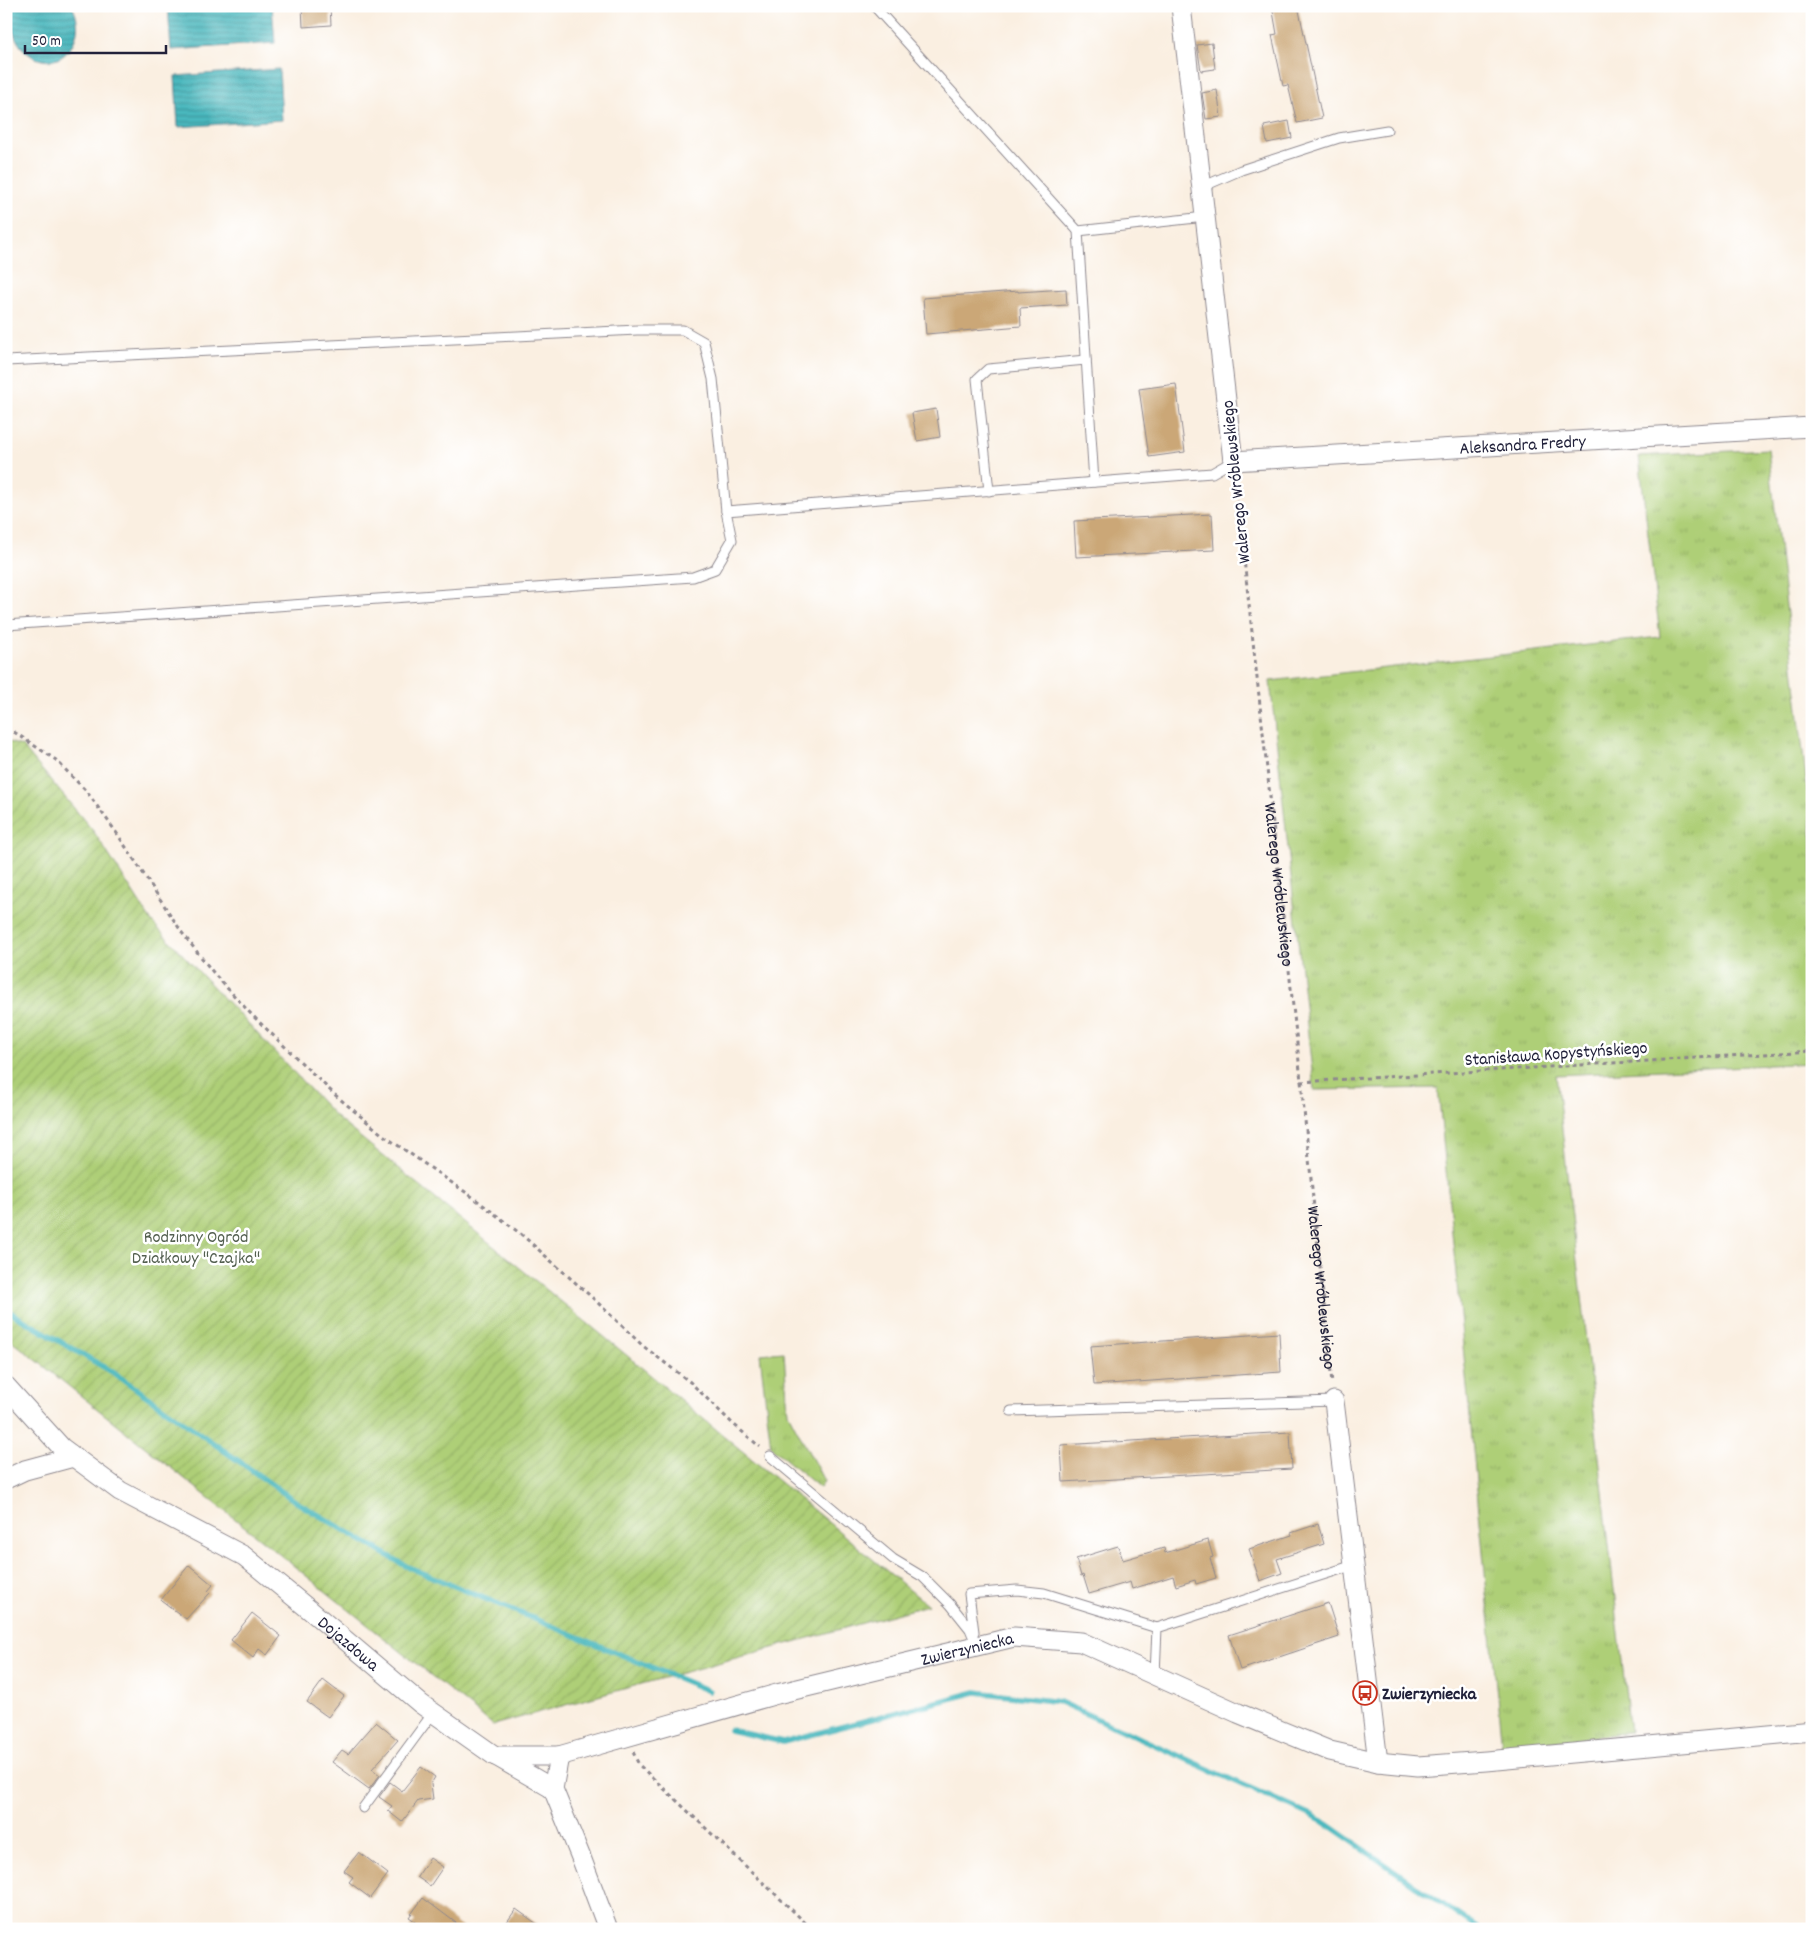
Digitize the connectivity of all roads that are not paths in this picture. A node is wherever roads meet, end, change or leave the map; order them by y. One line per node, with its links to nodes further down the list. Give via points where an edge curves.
1 (874, 6): 6 (lane)
2 (1181, 6): 4 (street, Walerego Wróblewskiego)
3 (1387, 130): 4 (lane, via 1339,138 1241,170)
4 (1201, 187): 5 (street, Walerego Wróblewskiego)
5 (1205, 216): 6 (lane); 10 (street, Walerego Wróblewskiego)
6 (1078, 231): 7 (lane)
7 (1086, 360): 11 (lane); 12 (lane, via 988,369 977,380)
8 (6, 361): 13 (lane, via 683,330 704,342 713,379)
9 (1812, 427): 10 (street, Aleksandra Fredry)
10 (1233, 460): 11 (lane, via 1212,473)
11 (1094, 482): 12 (lane)
12 (989, 490): 13 (lane)
13 (726, 511): 14 (lane, via 732,540 715,569 694,577)
14 (6, 625)
15 (6, 1386): 19 (street, Dojazdowa)
16 (1334, 1402): 17 (lane); 21 (street)
17 (1011, 1411)
18 (770, 1456): 23 (lane, via 893,1558 923,1577 970,1629)
19 (73, 1457): 20 (street, via 25,1470); 25 (street, Dojazdowa, via 120,1491 244,1556)
20 (6, 1479)
21 (1354, 1564): 22 (lane); 29 (street)
22 (1157, 1628): 23 (lane, via 1044,1594 1017,1590 969,1594); 24 (lane)
23 (977, 1646): 24 (street, Zwierzyniecka, via 1014,1637 1081,1642); 28 (street, Zwierzyniecka, via 777,1694)
24 (1155, 1675): 29 (street, Zwierzyniecka, via 1330,1751)
25 (433, 1712): 27 (street, Dojazdowa); 31 (lane)
26 (1812, 1731): 29 (street, Zwierzyniecka, via 1418,1766)
27 (495, 1756): 28 (street); 30 (street, Dojazdowa)
28 (559, 1756): 30 (street)
29 (1378, 1762)
30 (553, 1789): 32 (street)
31 (363, 1808)
32 (608, 1929)

